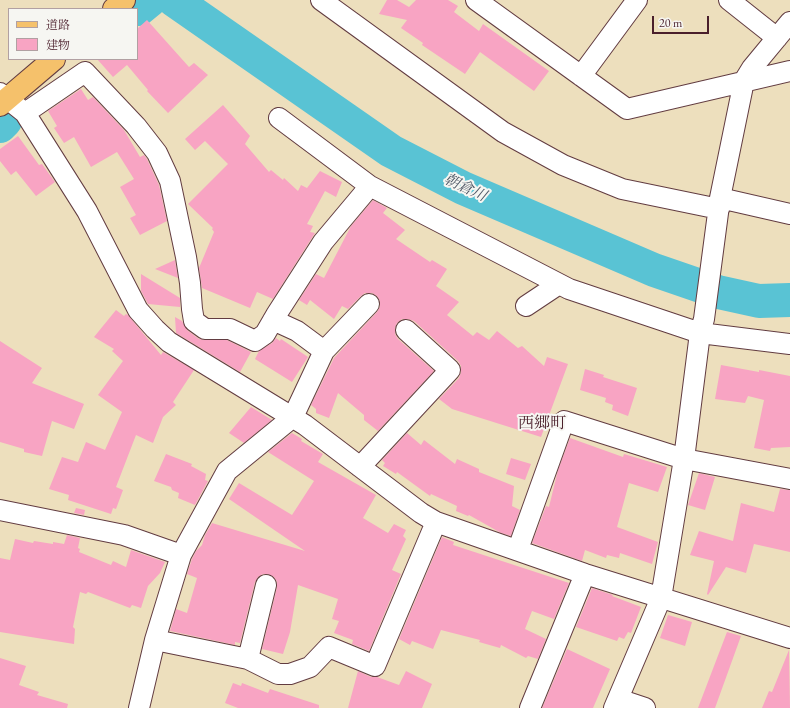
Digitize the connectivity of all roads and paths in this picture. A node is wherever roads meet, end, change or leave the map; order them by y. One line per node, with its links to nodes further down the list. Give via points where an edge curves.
1 (321, 0): 15 (street, via 503,132 563,166 622,189)
2 (476, 0): 9 (street)
3 (637, 0): 9 (street)
4 (729, 0): 6 (street)
5 (790, 22): 6 (street)
6 (777, 38): 10 (street)
7 (53, 60): 11 (main road)
8 (790, 71): 10 (street)
9 (581, 76): 10 (street, via 626,109)
10 (744, 81): 15 (street)
11 (2, 99): 12 (street)
12 (25, 113): 20 (street, via 85,72 136,126 157,153 170,181 186,257 194,321 206,329 230,329 255,340 265,334); 25 (street, via 87,211 138,310 169,342)
13 (278, 118): 14 (street)
14 (370, 186): 17 (street); 20 (street, via 323,242)
15 (719, 209): 16 (street); 21 (street)
16 (790, 214)
17 (559, 284): 19 (street); 21 (street)
18 (370, 304): 24 (street)
19 (526, 306)
20 (273, 320): 24 (street, via 297,331)
21 (702, 326): 23 (street); 26 (street)
22 (406, 330): 27 (street, via 450,370)
23 (790, 344)
24 (324, 351): 25 (street)
25 (293, 418): 27 (street); 32 (street, via 228,471)
26 (684, 459): 28 (street); 31 (street, via 564,421); 35 (street)
27 (360, 467): 30 (street, via 421,514)
28 (790, 479)
29 (0, 510): 32 (street, via 124,535)
30 (436, 522): 31 (street); 38 (street, via 375,666 329,647 310,667 290,674 278,674)
31 (518, 549): 33 (street)
32 (182, 555): 37 (street)
33 (585, 574): 35 (street); 41 (street)
34 (266, 585): 38 (street)
35 (662, 598): 36 (street); 39 (street)
36 (790, 638)
37 (155, 640): 38 (street); 40 (street)
38 (248, 659)
39 (616, 704): 42 (street)
40 (139, 708)
41 (530, 708)
42 (645, 708)

